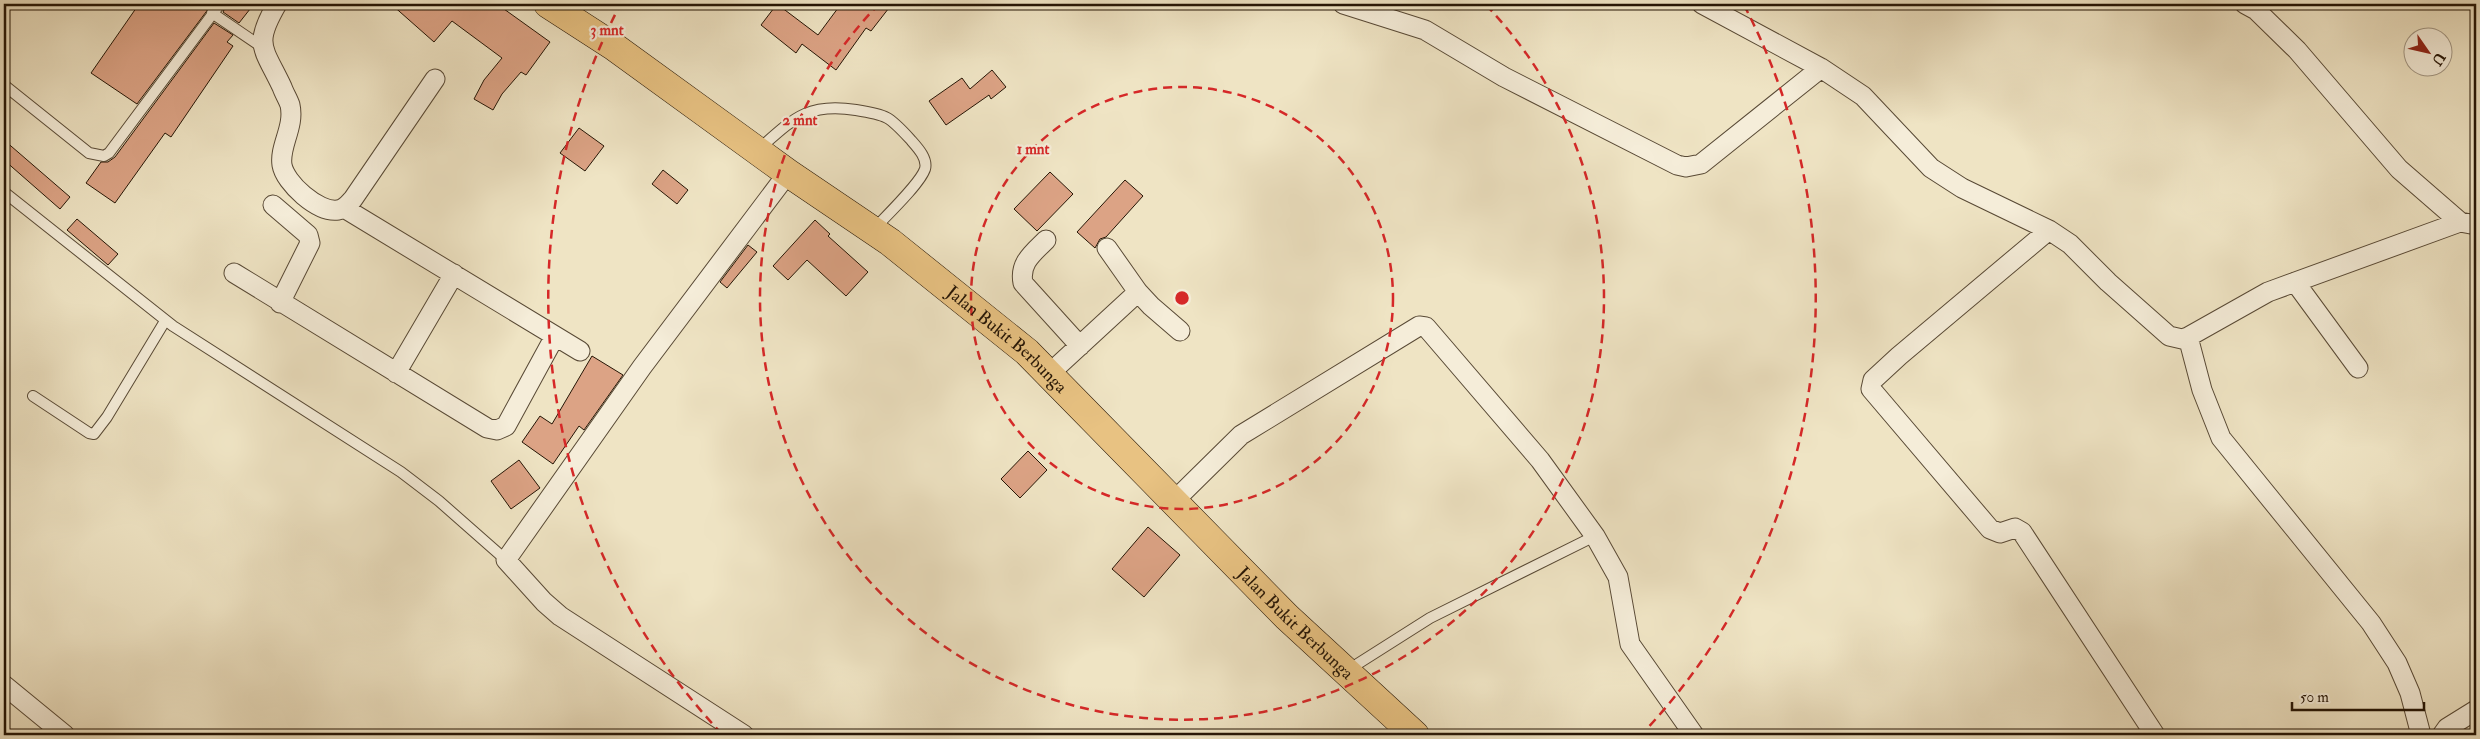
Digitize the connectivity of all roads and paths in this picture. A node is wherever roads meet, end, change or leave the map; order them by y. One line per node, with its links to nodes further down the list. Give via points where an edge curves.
1 (220, 4): 7 (lane)
2 (277, 4): 8 (street, via 262,36)
3 (548, 4): 12 (main road, Jalan Bukit Berbunga, via 613,46)
4 (1343, 4): 9 (street, via 1426,30 1504,77 1686,167 1701,164)
5 (1702, 4): 9 (street)
6 (2245, 4): 17 (street, via 2256,10 2297,50 2399,168)
7 (212, 13): 8 (lane); 11 (lane, via 104,156 89,153)
8 (262, 47): 16 (street, via 290,104 291,126 282,162 284,174 297,191 311,200 337,211)
9 (1821, 68): 19 (street, via 1863,96 1931,168 1968,191)
10 (435, 79): 16 (street)
11 (4, 85)
12 (758, 150): 13 (main road, Jalan Bukit Berbunga); 18 (lane, via 791,121 823,107 877,113 892,119 917,147 926,166)
13 (788, 173): 18 (main road, Jalan Bukit Berbunga); 39 (street, via 642,367)
14 (4, 192): 27 (lane)
15 (272, 205): 26 (street, via 308,235 310,242)
16 (344, 208): 23 (street)
17 (2468, 223): 24 (street)
18 (873, 230): 35 (main road, Jalan Bukit Berbunga, via 1027,352)
19 (2049, 230): 30 (street, via 2070,244 2169,336 2182,340); 47 (street, via 1899,356 1873,380 1871,389 1990,529 1997,533 2015,528 2022,532)
20 (1046, 240): 31 (street, via 1025,262 1021,270 1023,283)
21 (1107, 248): 25 (street)
22 (234, 273): 26 (street)
23 (454, 274): 29 (street); 34 (street)
24 (2295, 282): 30 (street, via 2268,292); 33 (street)
25 (1138, 292): 28 (street); 31 (street)
26 (280, 303): 34 (street)
27 (165, 320): 36 (lane, via 94,434); 39 (lane, via 401,472)
28 (1180, 330)
29 (555, 336): 32 (street); 34 (street, via 506,426 497,430 487,428)
30 (2188, 337): 48 (street, via 2202,390 2221,438 2371,622 2397,663 2410,693)
31 (1080, 346): 35 (street)
32 (580, 351)
33 (2358, 368)
34 (396, 373)
35 (1049, 374): 37 (main road, Jalan Bukit Berbunga)
36 (33, 396)
37 (1173, 502): 38 (street, via 1241,435 1421,325 1429,330 1540,460); 40 (main road, Jalan Bukit Berbunga)
38 (1595, 536): 40 (lane, via 1430,618); 46 (street, via 1618,577 1630,644)
39 (506, 560): 44 (street, via 560,616)
40 (1345, 672): 45 (main road, Jalan Bukit Berbunga)
41 (4, 685): 43 (street)
42 (2476, 710): 49 (street, via 2447,728)
43 (65, 735)
44 (744, 735)
45 (1415, 735)
46 (1694, 735)
47 (2155, 735)
48 (2421, 735)
49 (2442, 735)

